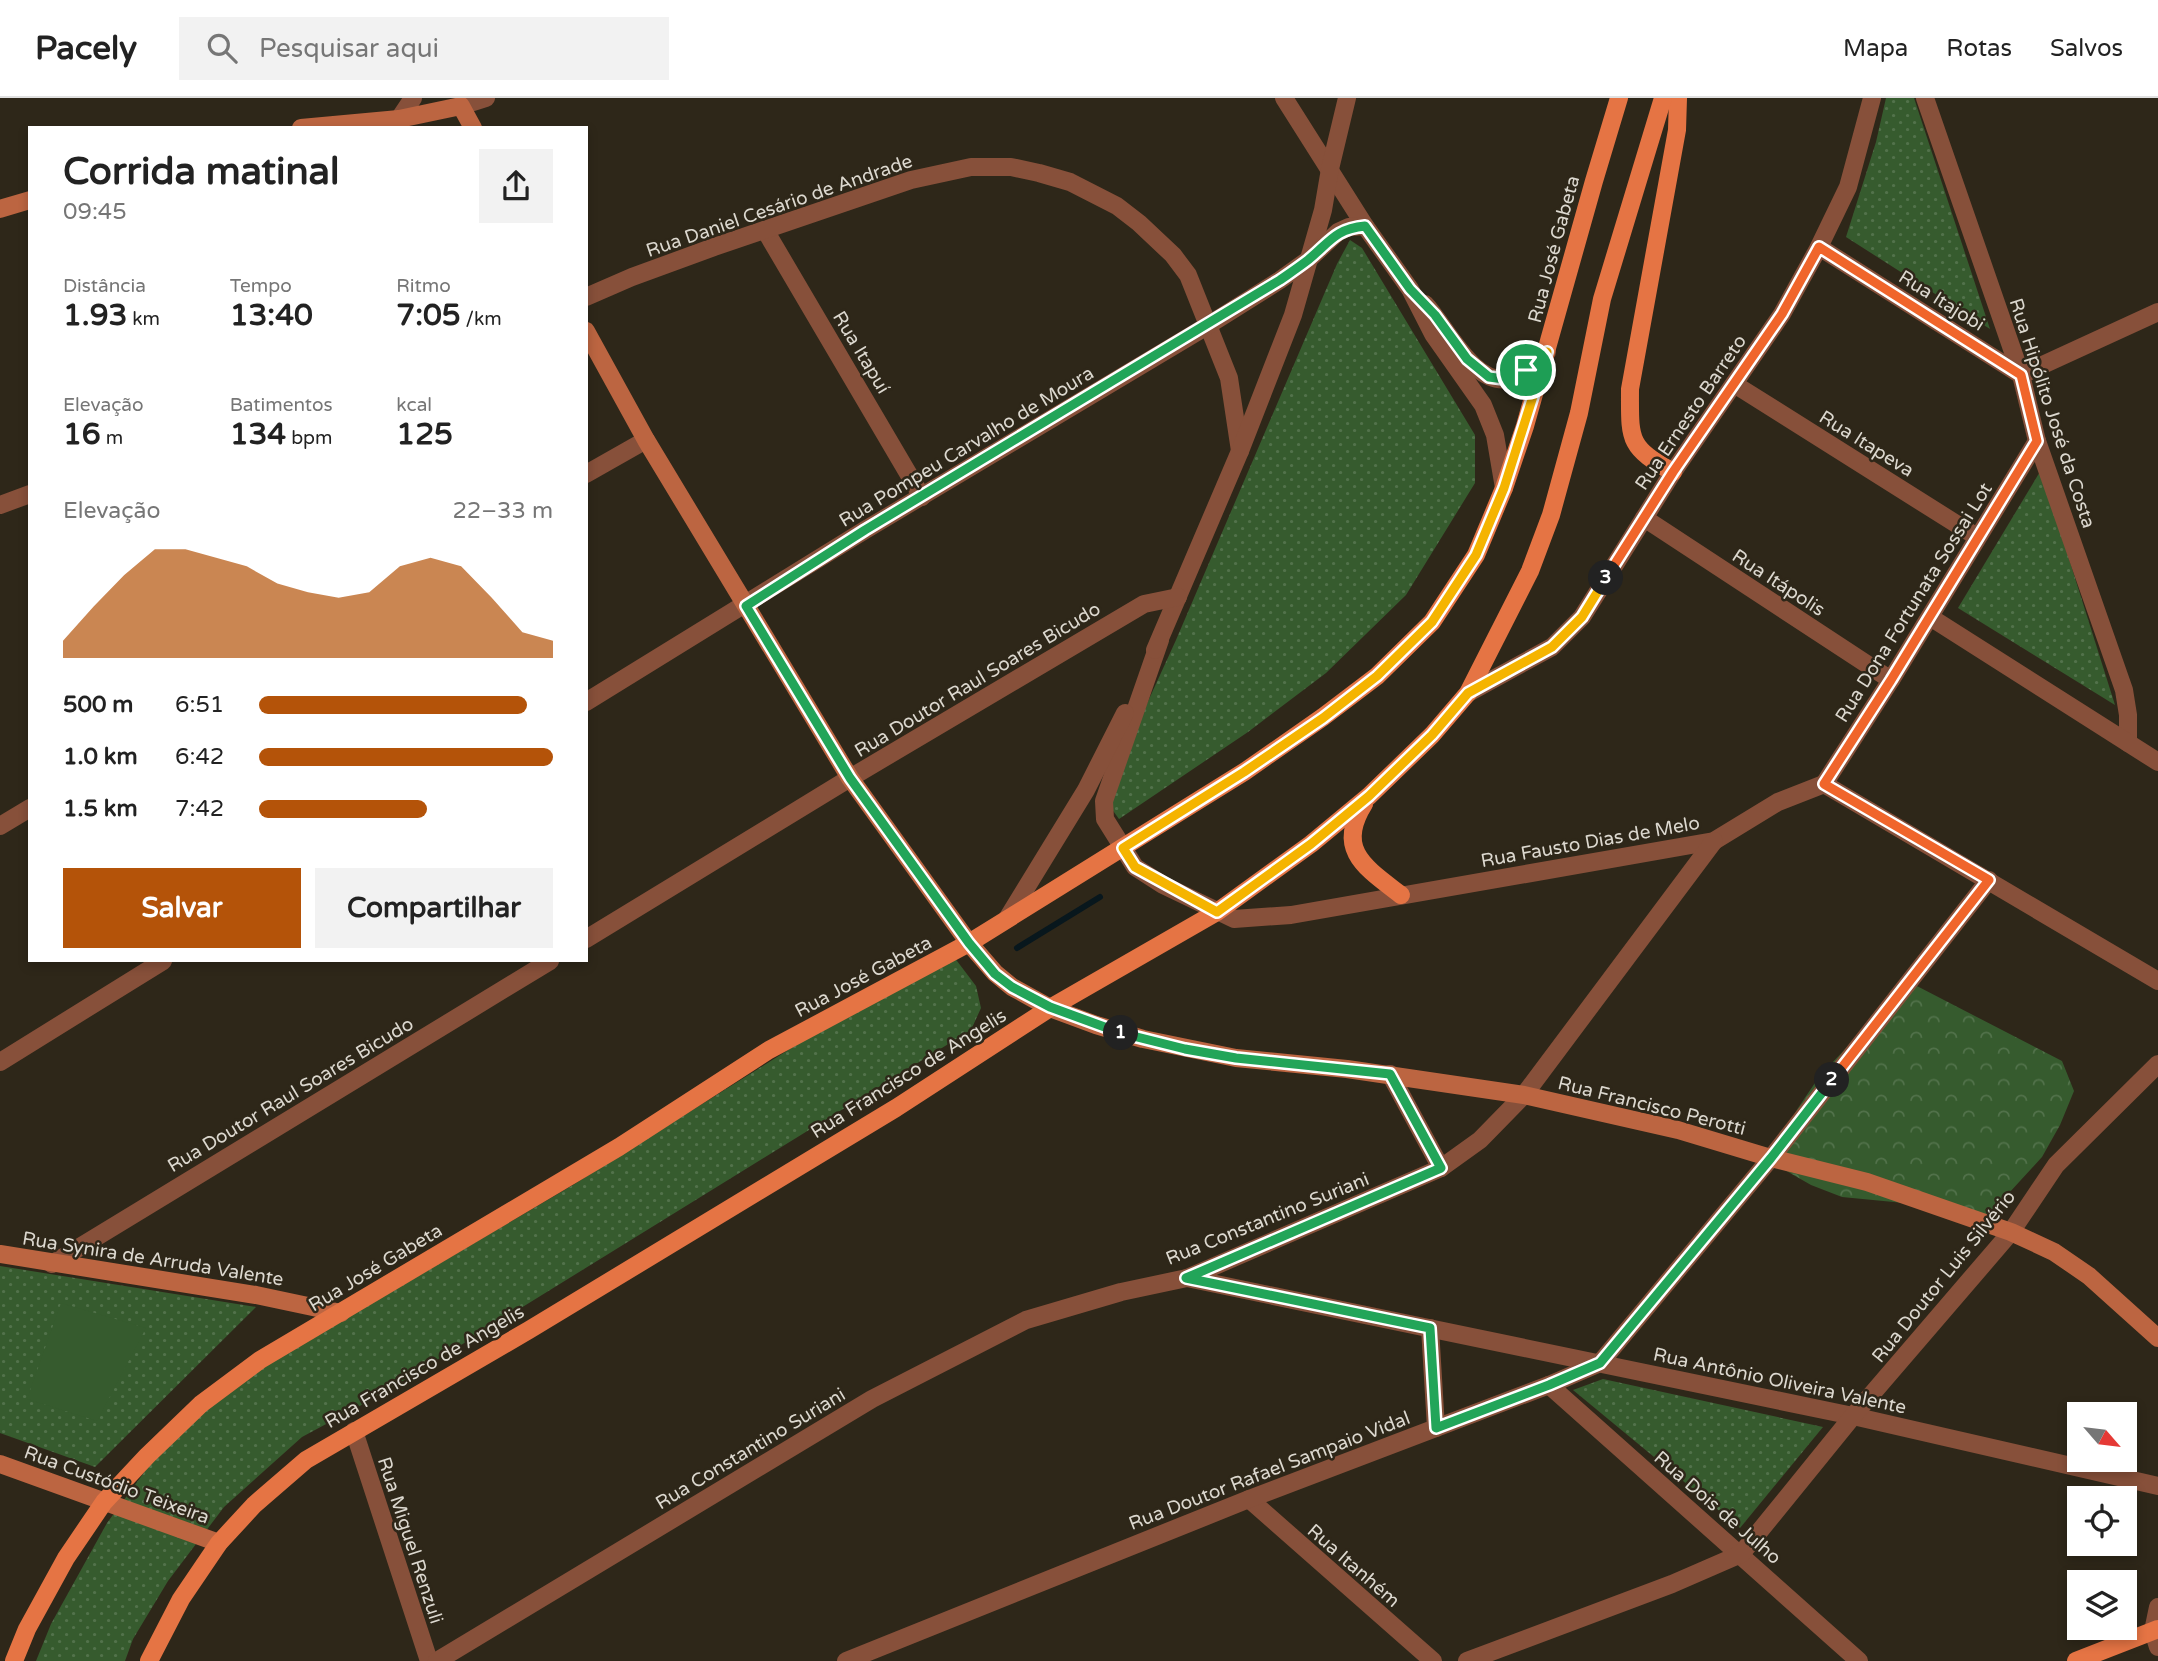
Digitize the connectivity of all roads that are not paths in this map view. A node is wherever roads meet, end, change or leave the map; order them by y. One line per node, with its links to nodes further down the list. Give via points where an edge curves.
1 (413, 98): 11 (street)
2 (486, 98): 10 (street)
3 (1284, 98): 14 (street)
4 (1348, 98): 14 (street)
5 (1619, 98): 26 (main road, Rua José Gabeta)
6 (1663, 98): 45 (main road, Rua Francisco de Angelis, via 1602,299 1579,413 1551,514 1530,571)
7 (1678, 98): 32 (main road, via 1678,130 1630,390 1634,444)
8 (1872, 98): 19 (street, Rua Ernesto Barreto, via 1848,187)
9 (1925, 98): 27 (street, Rua Hipólito José da Costa)
10 (461, 106): 11 (street); 13 (street)
11 (400, 119): 12 (street)
12 (323, 126)
13 (472, 126)
14 (1330, 169): 17 (street); 20 (street)
15 (28, 201): 16 (street)
16 (0, 209)
17 (1365, 226): 20 (street, Rua Pompeu Carvalho de Moura, via 1338,232); 21 (street)
18 (765, 230): 22 (street, Rua Daniel Cesário de Andrade); 24 (street, Rua Daniel Cesário de Andrade, via 911,180 971,167 1020,169 1070,182 1139,223 1188,275); 36 (street, Rua Itapuí)
19 (1819, 247): 27 (street, Rua Itajobi); 28 (street, Rua Ernesto Barreto, via 1782,314)
20 (1308, 260): 24 (street, Rua Pompeu Carvalho de Moura); 31 (street, via 1293,315)
21 (1410, 289): 26 (street, via 1467,359 1489,377 1513,377); 34 (street, via 1433,334 1483,405 1495,435)
22 (588, 296)
23 (2158, 312): 27 (street)
24 (1207, 326): 31 (street, Rua Daniel Cesário de Andrade, via 1228,378); 36 (street, Rua Pompeu Carvalho de Moura)
25 (588, 335): 29 (street, Rua Francisco Perotti)
26 (1547, 352): 34 (main road, Rua José Gabeta)
27 (2021, 375): 30 (street, Rua Hipólito José da Costa)
28 (1734, 384): 32 (street, Rua Ernesto Barreto); 39 (street, Rua Itapeva)
29 (646, 440): 33 (street); 41 (street, Rua Francisco Perotti)
30 (2037, 441): 39 (street, Rua Dona Fortunata Sossai Lot); 47 (street, Rua Hipólito José da Costa, via 2124,690)
31 (1240, 451): 40 (street)
32 (1673, 472): 38 (street, Rua Ernesto Barreto)
33 (588, 473)
34 (1504, 488): 55 (main road, Rua José Gabeta, via 1476,555 1432,622 1377,676 1244,772)
35 (28, 495): 37 (street)
36 (922, 496): 41 (street, Rua Pompeu Carvalho de Moura)
37 (0, 505)
38 (1644, 519): 44 (street, Rua Itápolis); 45 (street, Rua Ernesto Barreto, via 1582,617 1552,647)
39 (1977, 537): 42 (street, Rua Dona Fortunata Sossai Lot)
40 (1178, 597): 43 (street); 49 (street, Rua Doutor Raul Soares Bicudo, via 1144,604)
41 (746, 606): 46 (street, Rua Pompeu Carvalho de Moura); 49 (street, Rua Francisco Perotti)
42 (1930, 617): 44 (street, Rua Dona Fortunata Sossai Lot); 47 (street)
43 (1160, 640): 55 (street, Rua Fausto Dias de Melo, via 1104,801 1105,819); 59 (street, via 1086,790)
44 (1891, 680): 50 (street, Rua Dona Fortunata Sossai Lot)
45 (1468, 693): 51 (main road, Rua Francisco de Angelis)
46 (588, 701)
47 (2128, 743): 48 (street)
48 (2158, 762)
49 (850, 778): 60 (street, Rua Doutor Raul Soares Bicudo); 61 (street, Rua Francisco Perotti)
50 (1824, 784): 54 (street, Rua Fausto Dias de Melo, via 1778,802); 56 (street)
51 (1369, 796): 57 (main road, via 1351,833 1355,849 1373,873); 58 (main road, Rua Francisco de Angelis)
52 (28, 809): 53 (street)
53 (0, 826)
54 (1714, 841): 57 (street, Rua Fausto Dias de Melo); 69 (street, Rua Constantino Suriani)
55 (1123, 848): 58 (street, Rua Fausto Dias de Melo, via 1135,867); 59 (main road, Rua José Gabeta)
56 (1989, 880): 64 (street); 70 (street, Rua Doutor Rafael Sampaio Vidal)
57 (1402, 895): 58 (street, Rua Fausto Dias de Melo, via 1292,915 1234,919)
58 (1217, 912): 65 (main road, Rua Francisco de Angelis)
59 (1007, 919): 61 (main road, Rua José Gabeta)
60 (588, 938)
61 (969, 943): 65 (street, Rua Francisco Perotti, via 995,974); 76 (main road, Rua José Gabeta, via 769,1050 619,1147)
62 (161, 962): 66 (street)
63 (548, 962): 74 (street, Rua Doutor Raul Soares Bicudo)
64 (2158, 981)
65 (1050, 1007): 68 (street, Rua Francisco Perotti, via 1143,1039 1236,1058); 83 (main road, Rua Francisco de Angelis, via 896,1108)
66 (0, 1062)
67 (2158, 1064): 72 (street, Rua Doutor Luis Silvério, via 2056,1165)
68 (1390, 1074): 69 (street, Rua Francisco Perotti); 71 (street)
69 (1524, 1095): 70 (street, Rua Francisco Perotti, via 1678,1130); 71 (street, Rua Constantino Suriani, via 1480,1140)
70 (1771, 1158): 72 (street, Rua Francisco Perotti, via 1867,1182); 79 (street, Rua Doutor Rafael Sampaio Vidal)
71 (1441, 1168): 75 (street, Rua Constantino Suriani)
72 (2011, 1232): 78 (street, Rua Francisco Perotti, via 2090,1276); 81 (street, Rua Doutor Luis Silvério)
73 (0, 1254): 74 (street, Rua Synira de Arruda Valente)
74 (52, 1264): 76 (street, Rua Synira de Arruda Valente, via 256,1295)
75 (1186, 1278): 77 (street, Rua Antônio Oliveira Valente); 95 (street, Rua Constantino Suriani, via 1026,1320 872,1399)
76 (341, 1313): 87 (main road, Rua José Gabeta, via 260,1360 201,1404)
77 (1430, 1328): 79 (street, Rua Antônio Oliveira Valente); 82 (street)
78 (2158, 1338)
79 (1600, 1363): 80 (street, Rua Doutor Rafael Sampaio Vidal); 81 (street, Rua Antônio Oliveira Valente)
80 (1549, 1385): 82 (street, Rua Doutor Rafael Sampaio Vidal); 89 (street, Rua Dois de Julho)
81 (1853, 1416): 85 (street, Rua Antônio Oliveira Valente); 89 (street, Rua Doutor Luis Silvério)
82 (1436, 1428): 86 (street, Rua Doutor Rafael Sampaio Vidal)
83 (354, 1431): 88 (main road, Rua Francisco de Angelis, via 306,1460); 94 (street, Rua Miguel Renzuli)
84 (0, 1464): 87 (street, Rua Custódio Teixeira)
85 (2158, 1486)
86 (1249, 1499): 96 (street, Rua Doutor Rafael Sampaio Vidal); 97 (street, Rua Itanhém)
87 (104, 1502): 88 (street, Rua Custódio Teixeira); 92 (main road, Rua José Gabeta, via 66,1559)
88 (219, 1543): 93 (main road, Rua Francisco de Angelis, via 181,1599)
89 (1741, 1554): 98 (street, Rua Doutor Luis Silvério); 99 (street, Rua Dois de Julho)
90 (2158, 1607): 91 (street)
91 (2156, 1636): 100 (main road)
92 (14, 1661)
93 (149, 1661)
94 (429, 1661)
95 (437, 1661)
96 (846, 1661)
97 (1433, 1661)
98 (1467, 1661)
99 (1859, 1661)
100 (2076, 1661)

